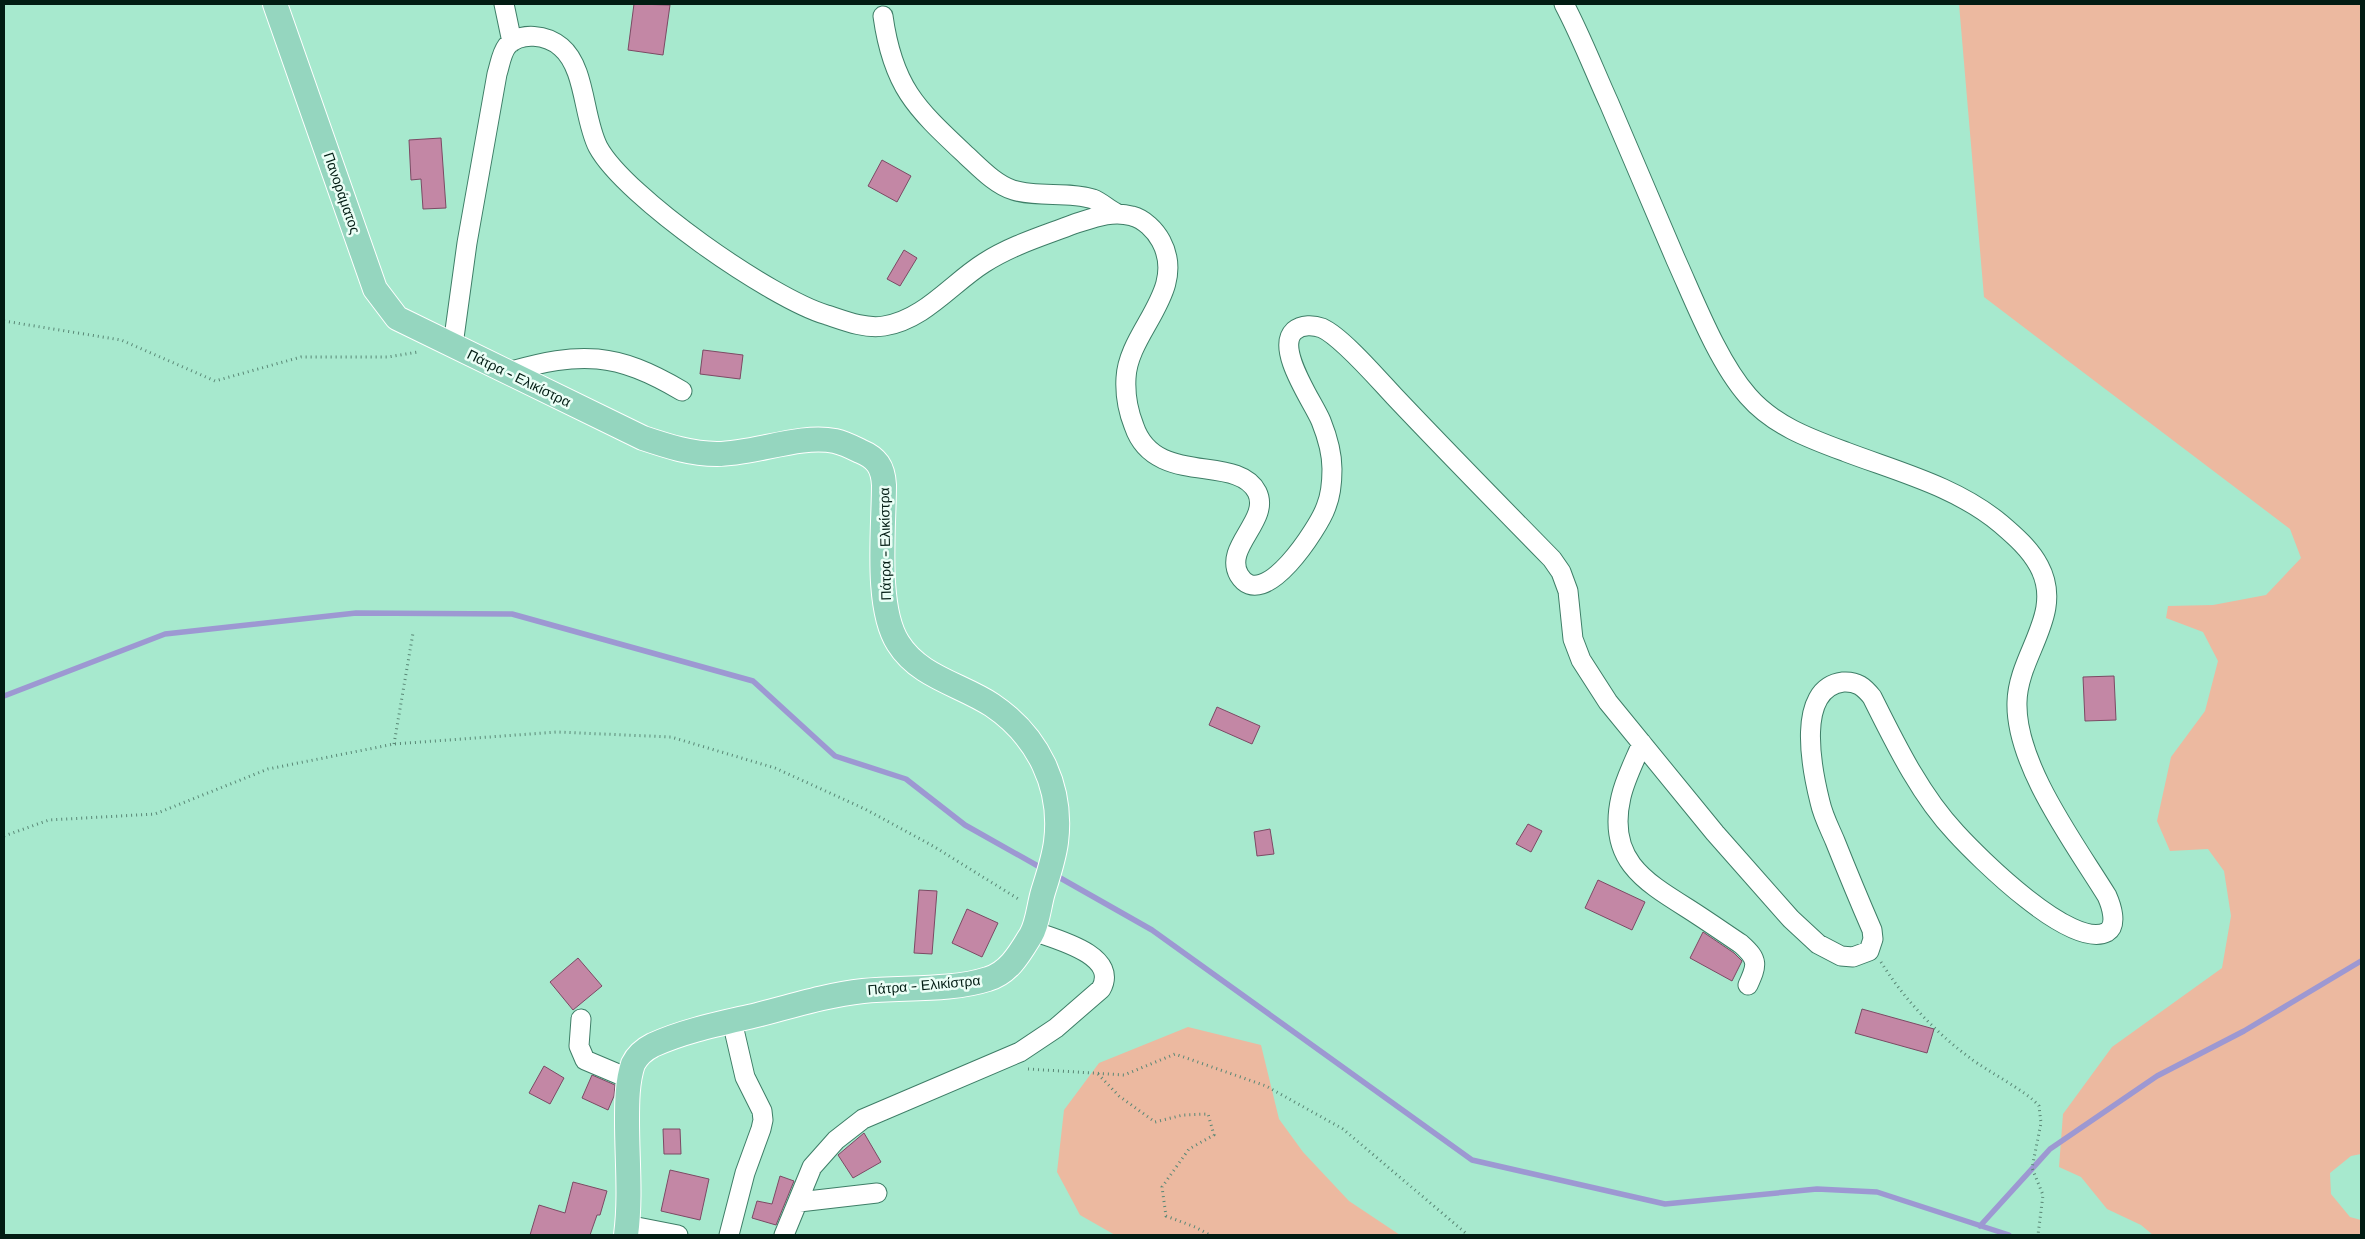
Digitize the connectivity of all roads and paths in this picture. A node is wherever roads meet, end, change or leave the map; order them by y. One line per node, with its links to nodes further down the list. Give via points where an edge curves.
1 (275, 4): 8 (main road, Πανοράματος, via 374,289 397,318)
2 (504, 4): 5 (street)
3 (1564, 4): 16 (street, via 1692,295 1731,374 1749,397 1768,415 1805,437 1943,488 1990,514 2019,538 2039,565 2048,588 2047,607 2038,638 2020,683 2017,702 2020,731 2037,778 2069,839 2107,896 2112,916 2110,930 2097,934 2073,928 2025,899 1955,832 1909,770 1865,688 1844,682 1830,685 1815,702 1810,726 1812,755 1820,804 1872,930)
4 (883, 16): 6 (street, via 887,44 909,97 927,119 985,171 1012,190 1090,199)
5 (512, 42): 6 (street, via 522,37 537,36 557,43 567,52 576,69 588,122 603,154 629,184 675,223 749,276 811,311 859,325 883,326 900,321 916,314 1004,251 1099,215); 8 (street, via 503,54 495,87)
6 (1116, 214): 12 (street, via 1133,216 1154,230 1164,244 1169,266 1164,292 1128,360 1125,382 1128,409 1137,436 1166,462 1234,474 1255,488 1260,498 1259,510 1236,563 1244,581 1257,584 1272,580 1286,567 1317,527 1331,491 1332,455 1321,422 1296,373 1289,343 1290,335 1296,330 1304,326 1320,327 1360,360 1552,560 1568,591 1572,639 1581,660 1608,702)
7 (4, 321): 8 (path, via 121,340 215,381 301,358 388,358)
8 (453, 345): 9 (main road, Πάτρα - Ελικίστρα)
9 (508, 372): 10 (street, via 559,359 587,357 614,360 660,378); 15 (main road, Πάτρα - Ελικίστρα, via 643,438 696,454 744,453 797,442 835,441 864,452 878,462 884,472 885,604 897,642 910,659 931,674 973,694 1016,724 1043,762 1053,788 1057,810 1056,843)
10 (682, 391)
11 (413, 633): 13 (path)
12 (1642, 743): 16 (street, via 1714,833 1791,919 1818,944 1841,956 1853,957 1863,955); 17 (street, via 1621,796 1619,830 1627,858 1646,881 1742,944 1752,954 1755,964)
13 (394, 744): 14 (path, via 268,769 156,814 49,820); 15 (path, via 557,732 671,737 775,768 865,809 933,846)
14 (4, 836)
15 (1035, 921): 19 (main road, Πάτρα - Ελικίστρα, via 1011,965 988,980 861,991); 20 (street, via 1093,958 1103,969 1104,983 1056,1028 1020,1052)
16 (1872, 947): 31 (path, via 1890,976 1930,1024 1969,1058 2039,1106 2041,1123 2032,1168 2043,1195)
17 (1748, 986)
18 (581, 1019): 22 (street, via 579,1046 585,1060)
19 (732, 1021): 22 (main road, Πάτρα - Ελικίστρα, via 651,1046 641,1052 634,1063); 27 (street, via 745,1077 759,1105 762,1120)
20 (989, 1066): 21 (path); 24 (street, via 863,1119 818,1159)
21 (1098, 1074): 29 (path, via 1119,1096 1155,1122 1208,1114 1214,1135 1190,1149 1162,1188 1166,1216); 30 (path, via 1124,1075 1175,1054 1266,1086 1343,1129)
22 (630, 1080): 25 (main road, Πάτρα - Ελικίστρα, via 627,1100)
23 (877, 1193): 24 (street)
24 (799, 1202): 28 (street)
25 (627, 1230): 26 (street)
26 (678, 1235)
27 (729, 1235)
28 (784, 1235)
29 (1210, 1235)
30 (1468, 1235)
31 (2038, 1235)

